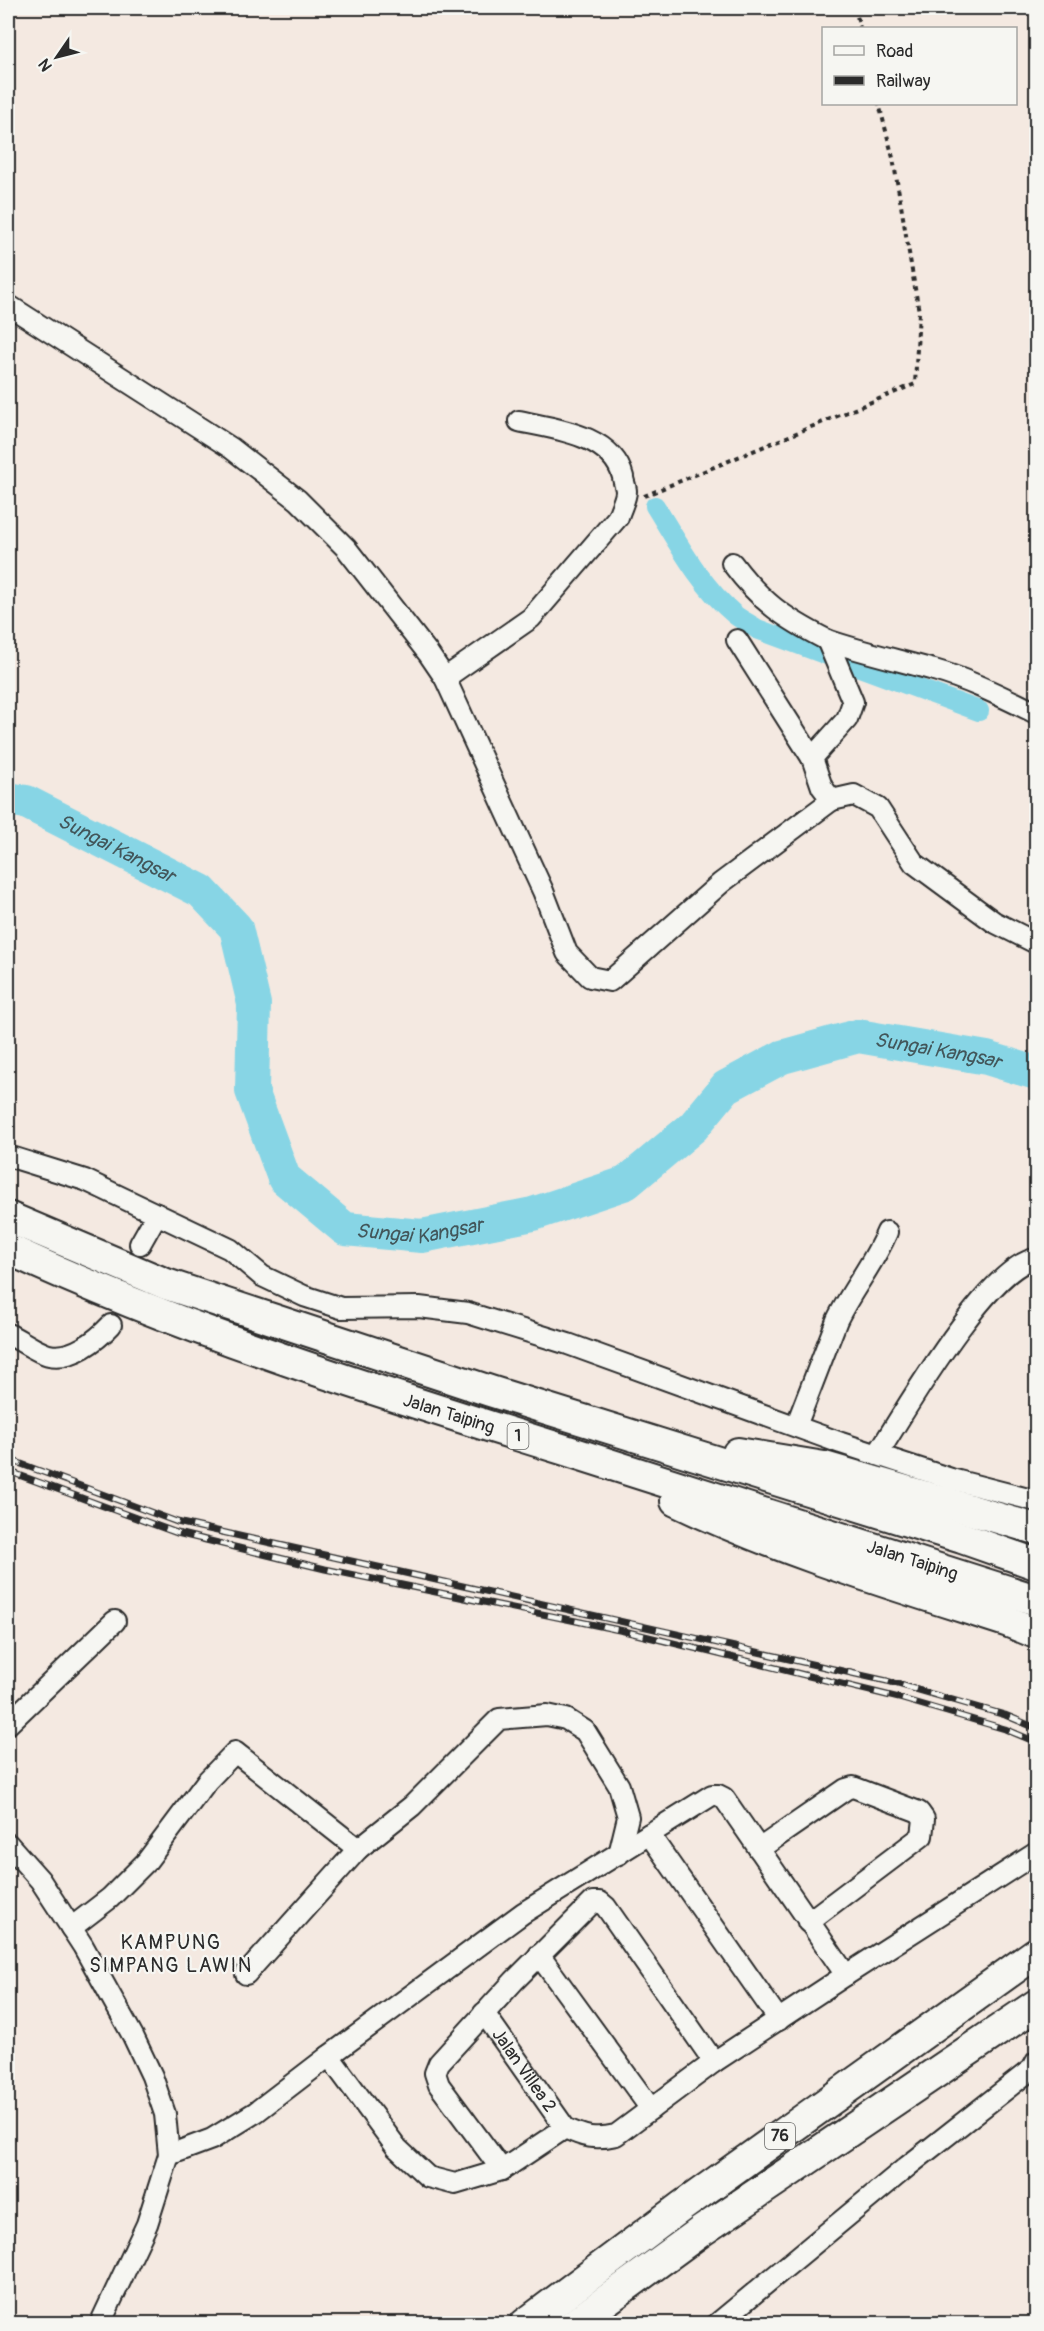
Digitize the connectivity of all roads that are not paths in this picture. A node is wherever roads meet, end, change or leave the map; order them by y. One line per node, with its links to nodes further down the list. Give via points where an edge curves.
1 (8, 304): 6 (street, via 231,448 298,500 346,548)
2 (519, 421): 6 (street, via 581,436 607,451 621,470 626,490 618,517 531,618)
3 (732, 563): 5 (street, via 769,606)
4 (737, 640): 8 (street)
5 (828, 645): 7 (street, via 936,670); 8 (street, via 853,702 847,720)
6 (445, 678): 9 (street, via 543,891 567,953 590,977 610,981 721,883)
7 (1036, 713)
8 (812, 758): 9 (street, via 822,787)
9 (832, 800): 10 (street, via 854,795 878,808 914,864 994,922)
10 (1036, 943)
11 (8, 1156): 12 (street, via 85,1180)
12 (157, 1214): 15 (street); 20 (street, via 230,1249 262,1276 340,1308 419,1307 468,1313 579,1348)
13 (8, 1217): 21 (highway, Jalan Taiping / 1, via 166,1284 490,1391)
14 (887, 1233): 20 (street, via 837,1320)
15 (141, 1244)
16 (8, 1249): 23 (highway, Jalan Taiping / 1, via 213,1335)
17 (1036, 1259): 22 (street, via 1017,1267 962,1325)
18 (111, 1325): 19 (street, via 98,1339 81,1348 50,1355)
19 (8, 1334)
20 (796, 1426): 22 (street)
21 (678, 1448): 25 (highway, via 750,1454 824,1467); 26 (highway, Jalan Taiping / 1)
22 (877, 1455): 24 (street)
23 (613, 1465): 27 (highway, Jalan Taiping / 1); 29 (highway, via 665,1496 725,1524 834,1567)
24 (1036, 1501)
25 (1036, 1529)
26 (1036, 1564)
27 (1036, 1600)
28 (115, 1621): 30 (street)
29 (1023, 1628)
30 (8, 1724)
31 (649, 1834): 34 (street, via 718,1795); 36 (street); 45 (street)
32 (8, 1844): 38 (street, via 40,1880)
33 (358, 1849): 36 (street, via 412,1806 499,1719 546,1715 566,1719 585,1731 619,1786 628,1817); 38 (street, via 235,1752 200,1790 147,1861 110,1898); 41 (street)
34 (759, 1849): 37 (street); 37 (street, via 846,1789 857,1788 919,1812 924,1820 922,1836)
35 (1036, 1853): 42 (street)
36 (619, 1854): 46 (street, via 523,1913)
37 (808, 1922): 42 (street)
38 (71, 1928): 51 (street, via 152,2076 165,2114)
39 (1036, 1953): 54 (highway, 76, via 681,2207)
40 (539, 1955): 44 (street); 47 (street, via 593,1902 600,1902); 49 (street)
41 (246, 1974)
42 (846, 1975): 45 (street)
43 (1036, 2005): 55 (highway, 76, via 700,2232)
44 (484, 2013): 50 (street, Jalan Villea 2); 52 (street, via 439,2063 435,2073 439,2085)
45 (779, 2020): 47 (street)
46 (329, 2056): 51 (street, via 256,2112 212,2139); 52 (street, via 397,2148 428,2177 455,2184)
47 (714, 2062): 49 (street)
48 (1036, 2062): 56 (street)
49 (651, 2109): 50 (street, via 616,2135 599,2139 583,2137)
50 (565, 2128): 52 (street)
51 (169, 2155): 53 (street, via 147,2224)
52 (502, 2170)
53 (100, 2324)
54 (525, 2324)
55 (574, 2324)
56 (717, 2324)

